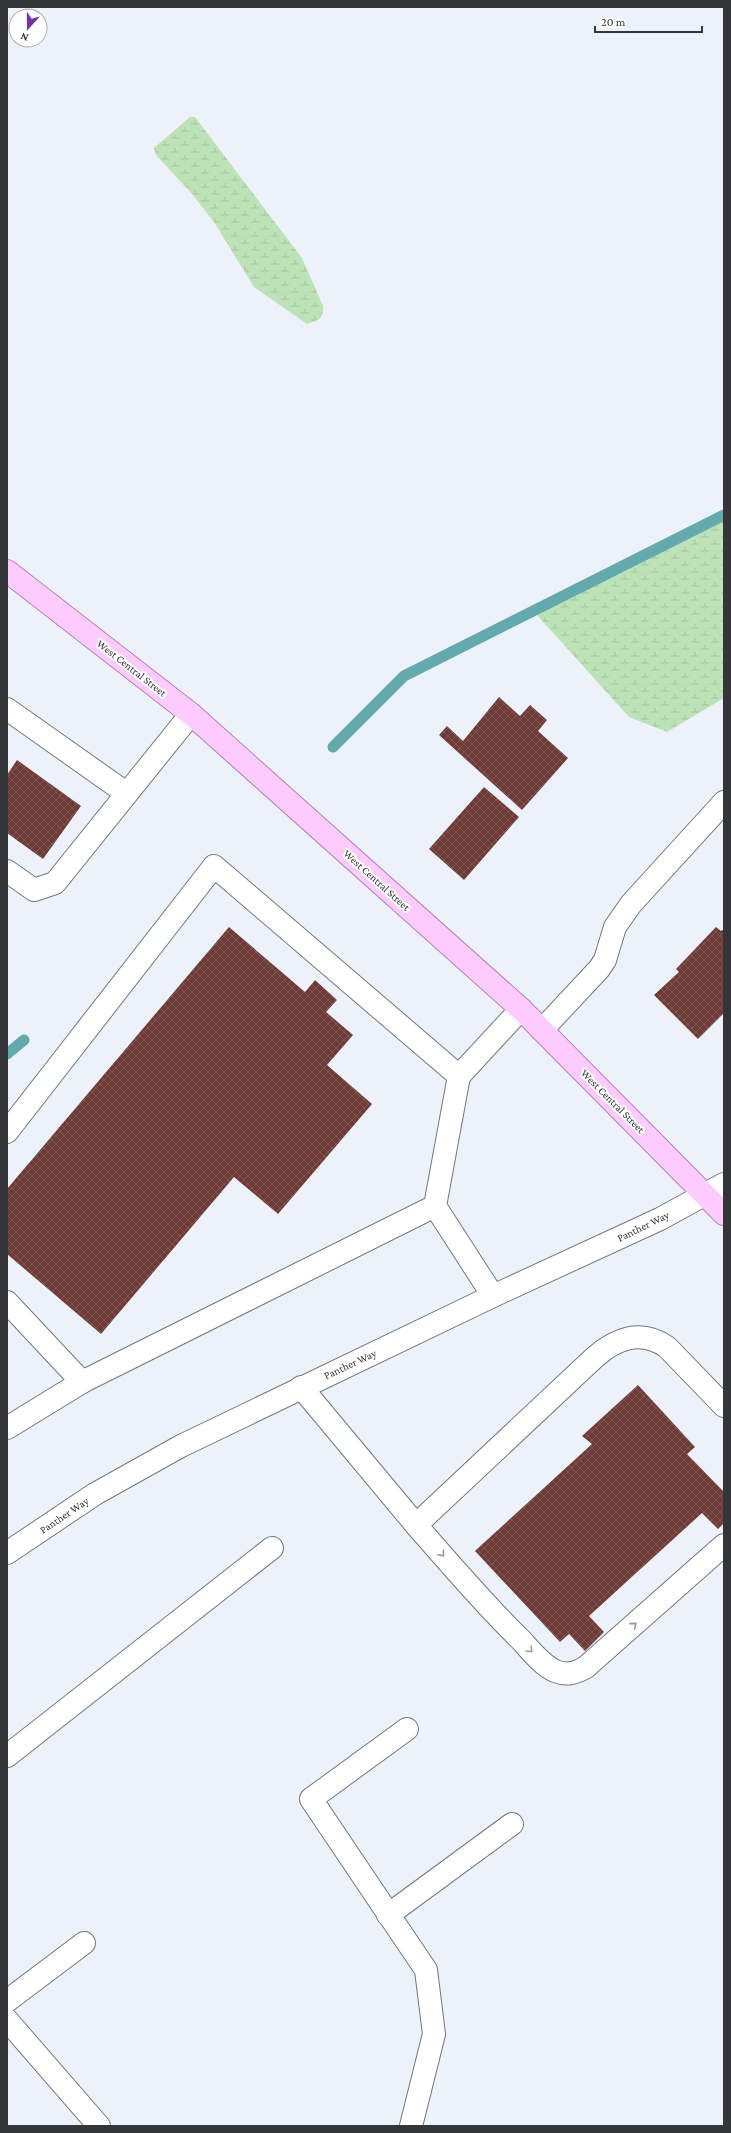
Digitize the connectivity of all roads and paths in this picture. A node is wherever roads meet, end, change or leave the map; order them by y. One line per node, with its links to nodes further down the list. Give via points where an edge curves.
1 (7, 571): 3 (main road, West Central Street)
2 (7, 709): 4 (street)
3 (190, 714): 4 (street); 7 (main road, West Central Street)
4 (126, 793): 6 (street, via 55,883 34,890)
5 (724, 802): 8 (street, via 630,904 615,928 609,949 599,969)
6 (7, 871)
7 (521, 1009): 8 (main road, West Central Street); 9 (street)
8 (542, 1030): 12 (main road, West Central Street)
9 (459, 1076): 10 (street, via 214,866); 13 (street)
10 (7, 1132)
11 (724, 1184): 12 (street, Panther Way)
12 (704, 1195): 14 (main road, West Central Street); 15 (street, Panther Way, via 660,1219)
13 (435, 1206): 15 (street); 17 (street)
14 (724, 1214)
15 (493, 1296): 18 (street, Panther Way)
16 (7, 1302): 17 (street)
17 (82, 1382): 20 (street)
18 (300, 1388): 21 (street); 24 (street, Panther Way, via 139,1468)
19 (724, 1406): 21 (street, via 660,1342 640,1336 616,1342 594,1358)
20 (7, 1428)
21 (416, 1525): 22 (street, one-way to 22, via 514,1633 543,1662 555,1671 565,1674 575,1674 586,1667)
22 (724, 1545)
23 (272, 1548): 26 (street)
24 (7, 1553)
25 (407, 1729): 28 (street, via 311,1799)
26 (7, 1756)
27 (512, 1824): 28 (street)
28 (388, 1915): 33 (street, via 426,1970 434,2034)
29 (84, 1943): 30 (street)
30 (7, 2001)
31 (7, 2020): 32 (street)
32 (99, 2126)
33 (411, 2126)

